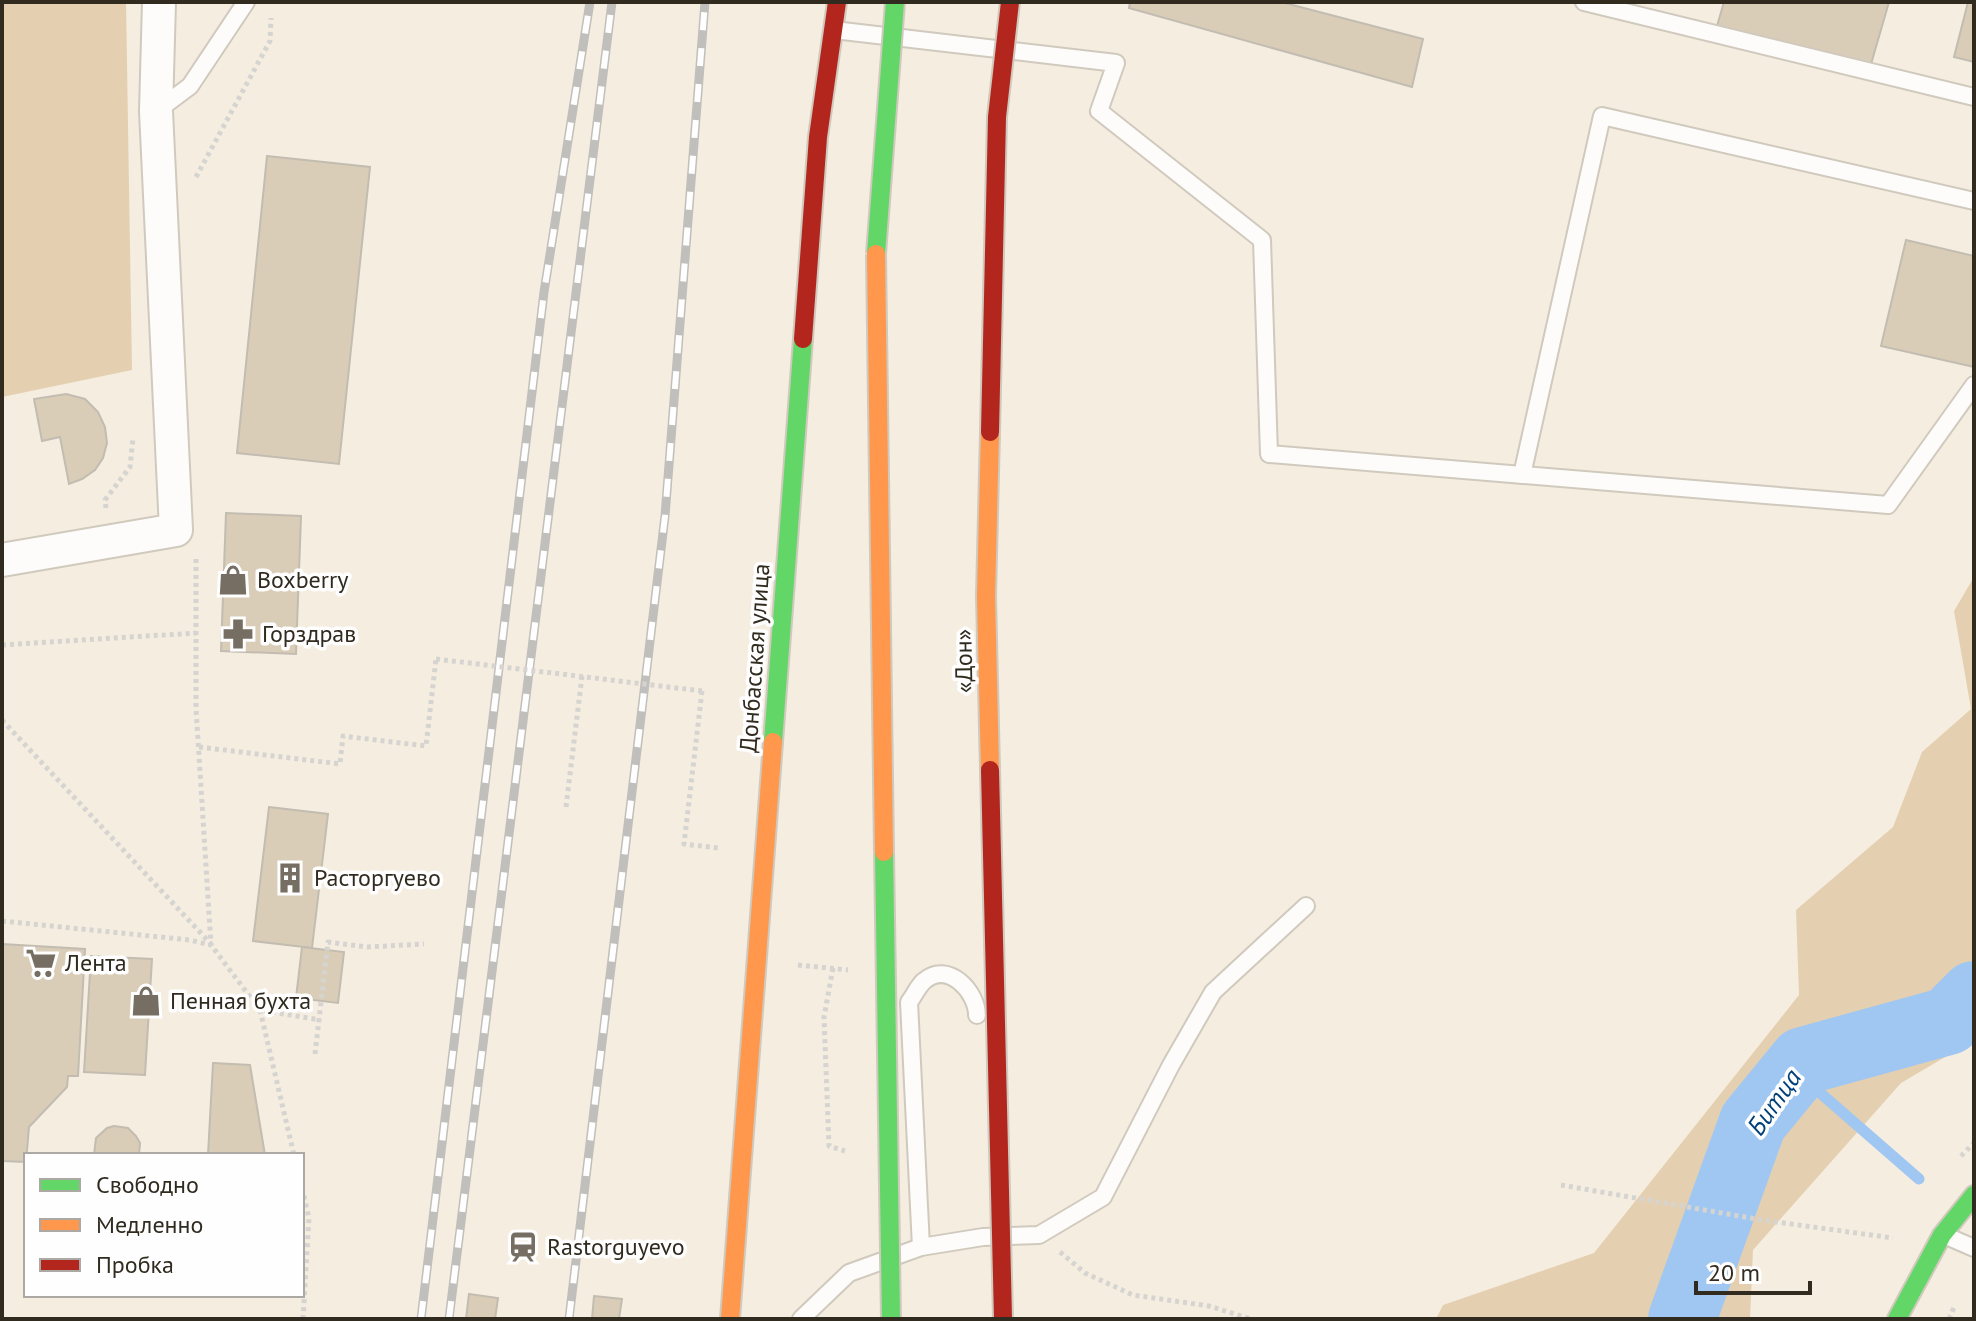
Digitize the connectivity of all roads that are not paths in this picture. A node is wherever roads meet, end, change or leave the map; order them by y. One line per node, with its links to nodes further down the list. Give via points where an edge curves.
1 (159, 2): 9 (street)
2 (246, 2): 9 (lane, via 190,86)
3 (837, 2): 7 (main road, Донбасская улица)
4 (895, 2): 22 (main road, bridge, via 876,244)
5 (1010, 2): 23 (main road, «Дон», bridge, via 997,117 986,596)
6 (1584, 2): 8 (lane)
7 (833, 30): 12 (lane, via 1116,63 1099,111 1262,240 1269,454); 20 (main road, Донбасская улица, via 818,137)
8 (1974, 97)
9 (156, 111): 13 (street, via 176,530)
10 (1974, 201): 12 (lane, via 1602,116)
11 (1974, 385): 12 (lane, via 1888,505)
12 (1522, 475)
13 (2, 560)
14 (1306, 906): 18 (lane, via 1213,992 1103,1197 1039,1235 982,1229)
15 (978, 1034): 18 (lane, via 977,1003 952,976 924,981 909,1002)
16 (1974, 1195): 17 (main road)
17 (1942, 1235): 19 (lane); 24 (main road)
18 (921, 1247): 21 (lane, via 849,1273)
19 (1974, 1248)
20 (730, 1319)
21 (801, 1319)
22 (891, 1319)
23 (1003, 1319)
24 (1897, 1319)

